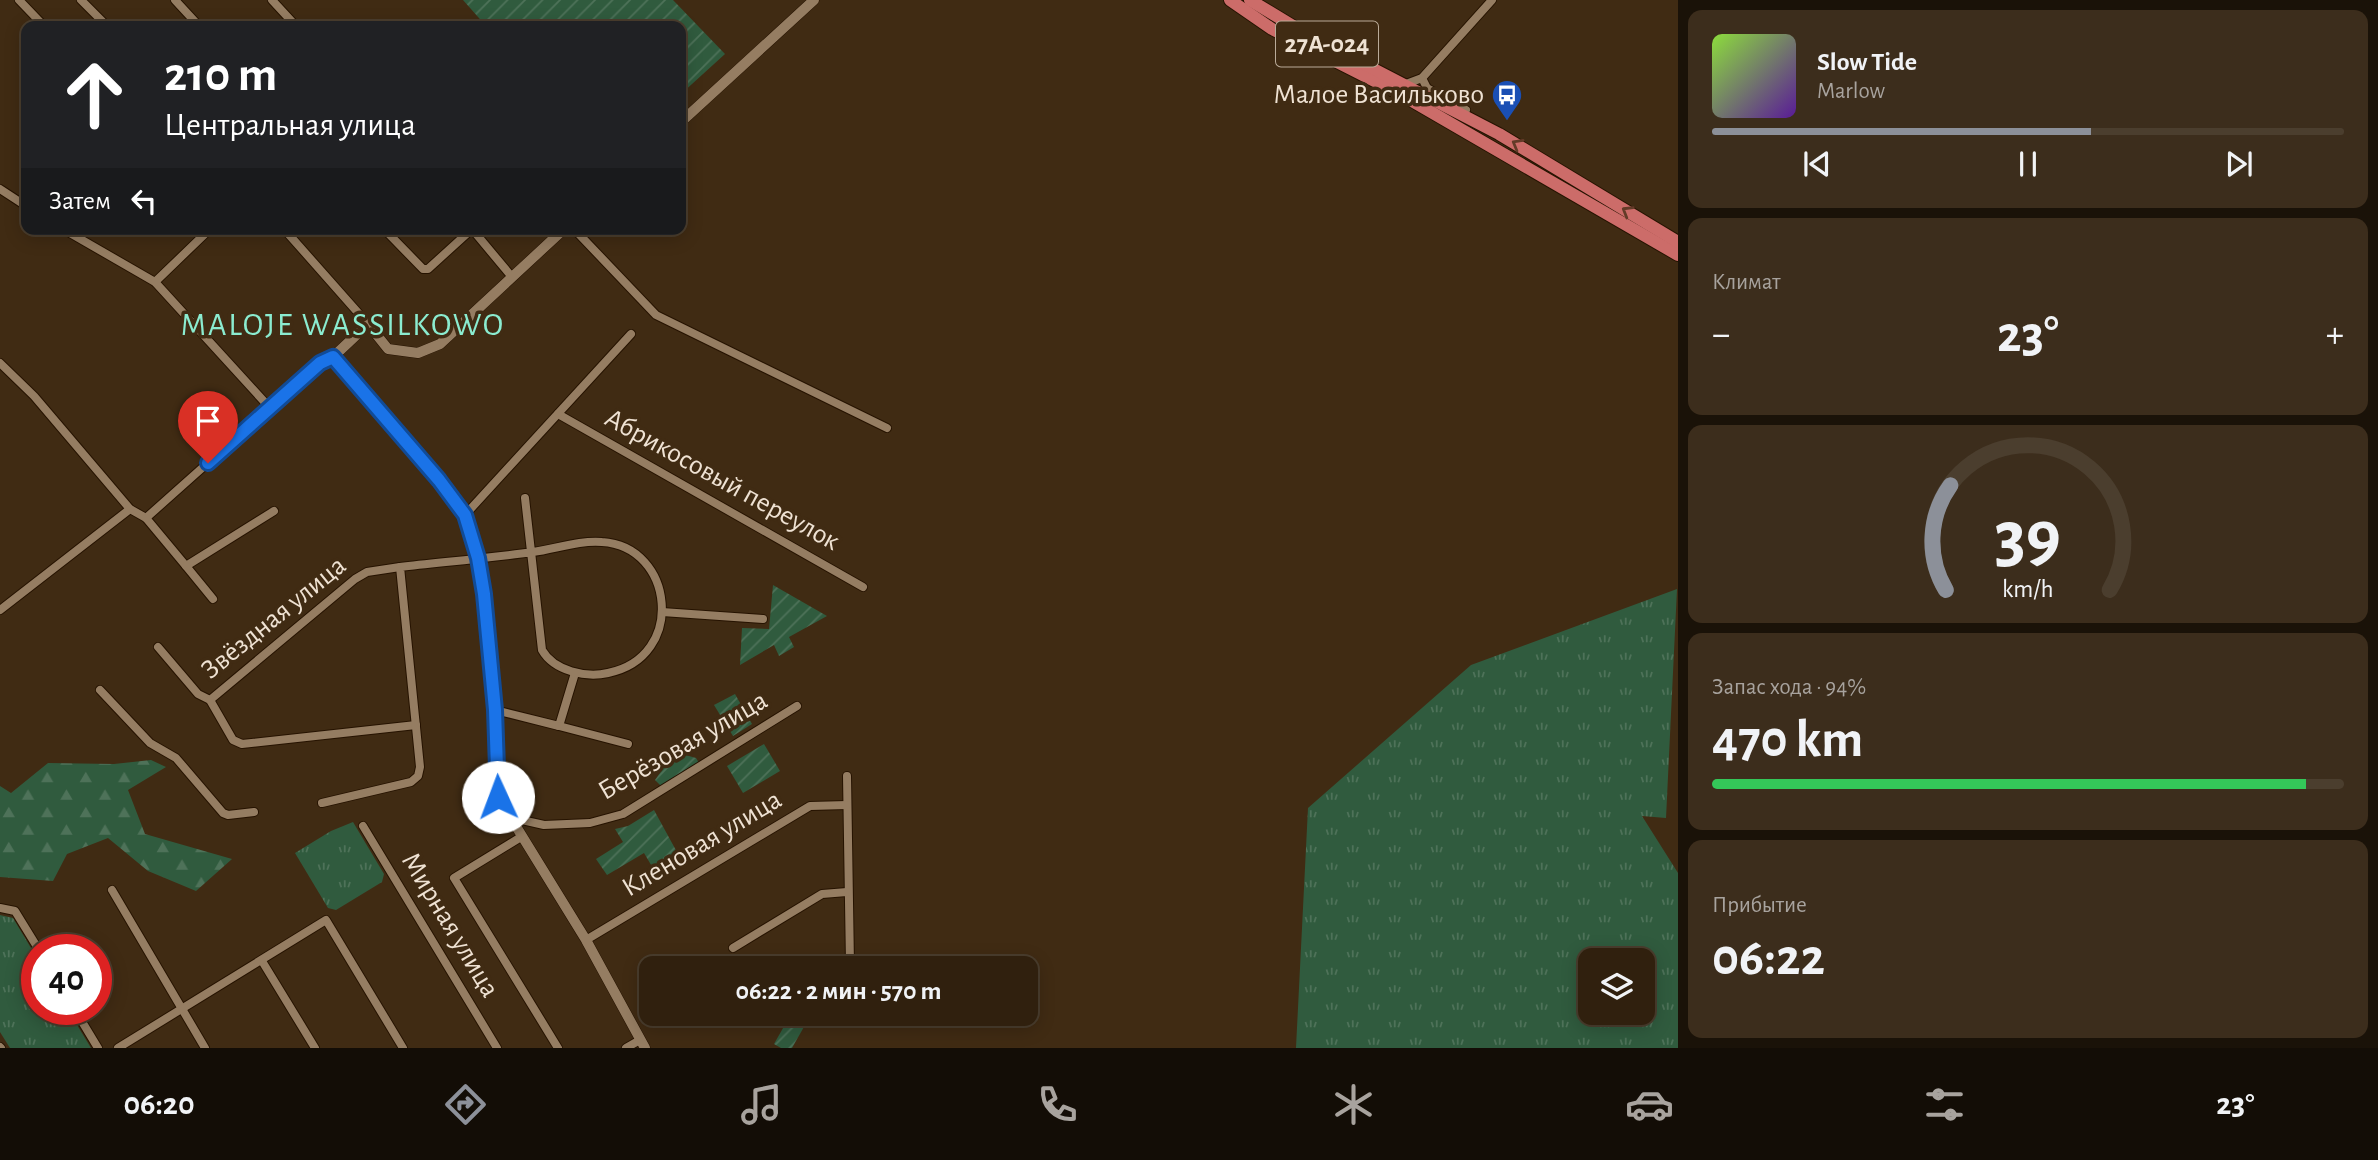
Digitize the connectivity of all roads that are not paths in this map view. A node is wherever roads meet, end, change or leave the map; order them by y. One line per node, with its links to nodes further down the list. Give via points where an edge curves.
1 (19, 0): 9 (street)
2 (81, 0): 10 (street)
3 (175, 0): 11 (street)
4 (272, 0): 12 (street)
5 (814, 0): 15 (street)
6 (1230, 0): 28 (main road, 27А-024, via 1272,29 1424,107)
7 (1250, 0): 14 (main road, 27А-024, via 1306,34)
8 (1492, 0): 13 (street)
9 (39, 21)
10 (102, 21)
11 (194, 21)
12 (291, 21)
13 (1422, 78): 14 (street); 16 (street, via 1427,88)
14 (1406, 83): 16 (main road, 27А-024)
15 (686, 116)
16 (1478, 121): 27 (main road, 27А-024, one-way to 16)
17 (0, 189): 18 (street)
18 (21, 203)
19 (73, 235): 30 (street)
20 (204, 235): 30 (street)
21 (289, 235): 31 (street)
22 (390, 235): 23 (street, via 428,269)
23 (465, 235)
24 (477, 235): 29 (street)
25 (558, 235): 29 (street)
26 (581, 235): 37 (street, via 656,316)
27 (1678, 242)
28 (1678, 255)
29 (512, 277): 31 (street, via 440,344 418,353 388,349)
30 (155, 282): 35 (street)
31 (368, 324): 33 (street)
32 (631, 334): 36 (street)
33 (333, 357): 35 (street, via 320,363); 41 (street)
34 (0, 363): 39 (street, Звёздная улица)
35 (270, 408): 42 (street)
36 (558, 414): 41 (street); 47 (street, Абрикосовый переулок)
37 (887, 428)
38 (525, 498): 43 (street)
39 (130, 509): 42 (street, Звёздная улица); 49 (street)
40 (274, 511): 45 (street)
41 (465, 515): 44 (street)
42 (145, 518): 45 (street, Звёздная улица)
43 (532, 552): 44 (street, Звёздная улица); 50 (street, via 601,542 630,548 650,567); 53 (street, via 542,650 546,658)
44 (478, 558): 46 (street, Звёздная улица); 57 (street)
45 (186, 566): 48 (street, Звёздная улица)
46 (400, 567): 55 (street, Звёздная улица, via 367,572 355,579); 58 (street)
47 (863, 587)
48 (213, 599)
49 (0, 610)
50 (662, 612): 51 (street); 53 (street, via 657,641 642,660 600,675)
51 (763, 619)
52 (158, 647): 55 (street, Звёздная улица, via 198,694)
53 (575, 673): 59 (street)
54 (100, 690): 64 (street, via 150,743 176,758 223,813)
55 (210, 700): 58 (street, via 233,740 242,744)
56 (797, 706): 65 (street, Берёзовая улица, via 624,814 590,823 544,825)
57 (495, 710): 59 (street); 65 (street, via 498,797)
58 (416, 725): 62 (street, via 420,767 411,782)
59 (559, 726): 60 (street)
60 (628, 744)
61 (847, 776): 63 (street)
62 (322, 803)
63 (847, 805): 69 (street); 72 (street, Кленовая улица, via 810,806)
64 (254, 812)
65 (508, 817): 67 (street)
66 (363, 826): 84 (street, Мирная улица)
67 (521, 837): 72 (street); 85 (street, via 454,878)
68 (112, 890): 76 (street)
69 (847, 892): 73 (street, via 822,894); 74 (street)
70 (0, 908): 71 (street, via 15,911)
71 (29, 934)
72 (586, 940): 78 (street)
73 (733, 948)
74 (850, 956)
75 (262, 961): 76 (street); 82 (street); 83 (street, via 326,920)
76 (182, 1011): 80 (street); 81 (street)
77 (84, 1025): 79 (street)
78 (642, 1044): 86 (street)
79 (98, 1048)
80 (118, 1048)
81 (205, 1048)
82 (315, 1048)
83 (403, 1048)
84 (497, 1048)
85 (558, 1048)
86 (626, 1048)

